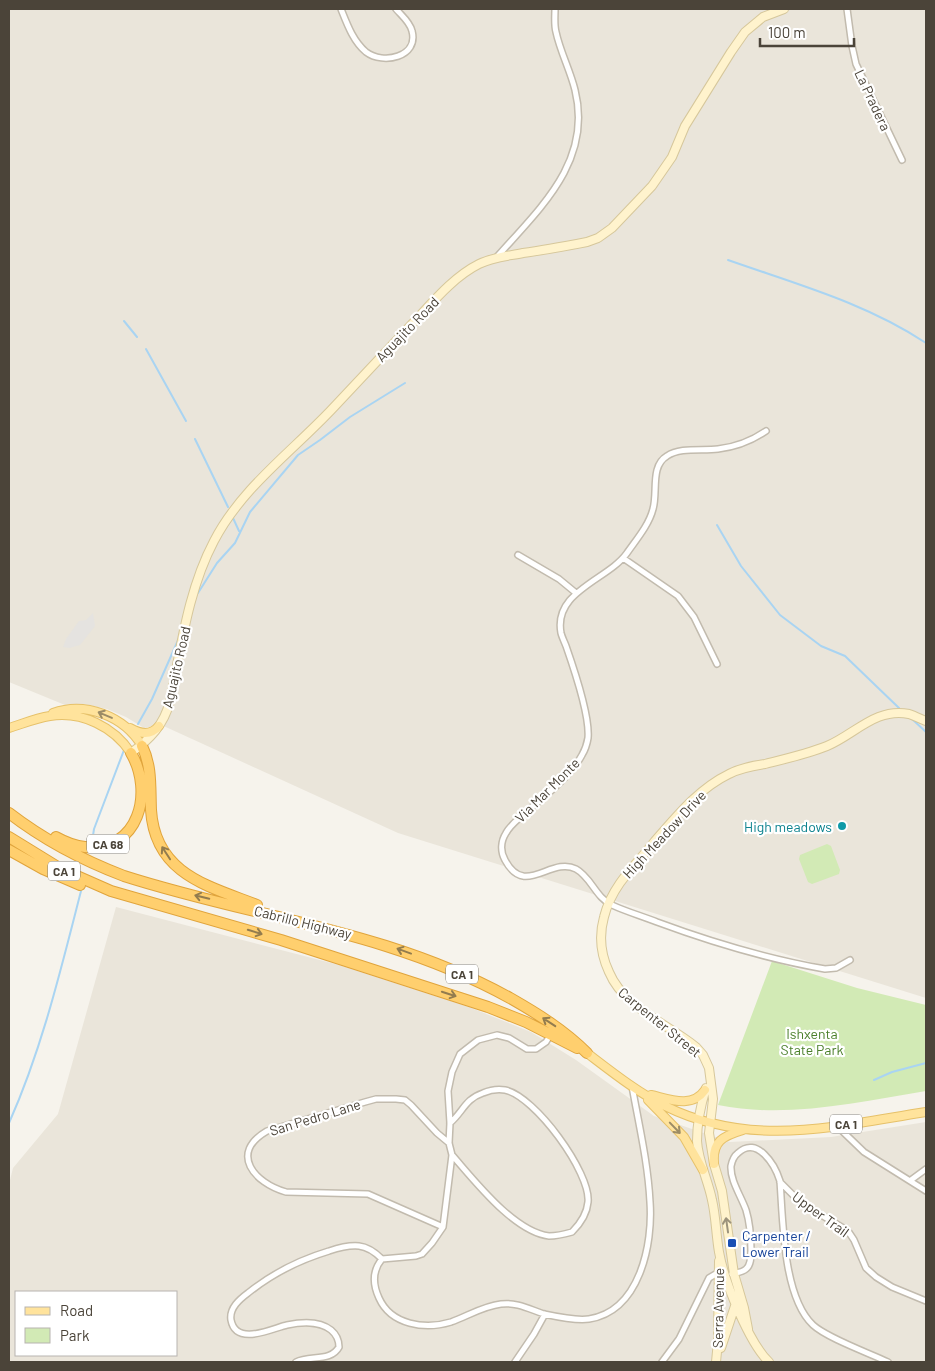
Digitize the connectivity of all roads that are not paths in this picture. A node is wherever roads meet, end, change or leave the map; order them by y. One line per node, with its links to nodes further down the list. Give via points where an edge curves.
1 (341, 9): 2 (street, via 356,42 373,56 386,59 399,56 412,42 409,23)
2 (396, 9)
3 (555, 9): 7 (street, via 555,30 578,107 575,145 562,179)
4 (784, 9): 7 (street, Aguajito Road, via 763,17 745,32 685,126 672,157 652,186 612,228 587,242)
5 (846, 9): 6 (street, La Pradera, via 856,64)
6 (902, 160)
7 (496, 258): 16 (street, Aguajito Road, via 480,263 452,282 227,517 193,595 170,702)
8 (766, 431): 10 (street, Via Mar Monte, via 736,446 668,454 657,468 656,497 650,518)
9 (518, 555): 11 (street)
10 (623, 558): 11 (street, Via Mar Monte); 12 (street, via 678,596 694,617)
11 (576, 593): 24 (street, Via Mar Monte, via 560,625 580,693 587,744 574,767 506,832 502,852 511,868 520,875 542,873 559,866 575,868)
12 (717, 664)
13 (44, 717): 15 (main road, CA 68, one-way to 13, via 86,709 64,710); 17 (main road, CA 68); 19 (main road, CA 68, via 70,716 98,723 117,736)
14 (926, 721): 24 (street, High Meadow Drive, via 909,714 888,714 870,720 825,747 740,769 720,778 699,794 668,827 624,877)
15 (121, 723): 16 (main road, via 143,734); 18 (main road, CA 68)
16 (160, 726): 18 (street, Aguajito Road)
17 (9, 728)
18 (142, 746): 19 (street, Aguajito Road); 25 (highway, one-way to 18, via 198,882 170,859 154,828 150,772)
19 (131, 753): 20 (highway, CA 68, via 141,778 141,806 132,826 113,842 93,847 76,846)
20 (9, 813): 25 (highway, Cabrillo Highway / CA 1, one-way to 20, via 112,871 62,848)
21 (9, 837): 23 (highway, Cabrillo Highway / CA 1, via 61,869)
22 (9, 850): 23 (highway, via 71,882)
23 (124, 896): 27 (highway, Cabrillo Highway / CA 1, one-way to 27, via 320,952 494,1009)
24 (609, 904): 26 (street, Via Mar Monte, via 694,935 808,966 831,969); 29 (street, Carpenter Street, via 601,941 609,974 619,990 636,1005 700,1051 709,1068)
25 (283, 917): 28 (highway, Cabrillo Highway / CA 1, one-way to 25, via 551,1023 509,998 441,965 391,947)
26 (850, 960)
27 (551, 1034): 28 (highway, Cabrillo Highway / CA 1); 35 (street, via 543,1045 534,1050 497,1036 484,1037 467,1047 452,1072 448,1091)
28 (587, 1053): 30 (main road, Cabrillo Highway / CA 1)
29 (710, 1082): 31 (street); 36 (street, Carpenter Street)
30 (632, 1086): 32 (main road, Cabrillo Highway / CA 1); 55 (street, via 650,1202 649,1233 638,1277 618,1306 596,1318 580,1320)
31 (705, 1090): 32 (main road, via 699,1098 686,1102); 34 (street)
32 (642, 1093): 34 (main road, Cabrillo Highway / CA 1, via 670,1109); 43 (main road, one-way to 43, via 684,1137)
33 (926, 1112): 37 (main road, Cabrillo Highway / CA 1)
34 (700, 1120): 36 (main road, Cabrillo Highway / CA 1); 43 (street, via 698,1142)
35 (450, 1123): 39 (street); 40 (street, via 465,1104 483,1093 505,1090 526,1100 565,1145 588,1194 587,1209 572,1232 550,1236 537,1233 518,1223 490,1198)
36 (710, 1123): 38 (main road, Cabrillo Highway / CA 1); 41 (street, Carpenter Street)
37 (837, 1126): 38 (main road, Cabrillo Highway / CA 1, via 792,1131); 44 (street, via 864,1152)
38 (745, 1130): 41 (main road, via 718,1142 714,1150)
39 (448, 1143): 40 (street); 47 (street, San Pedro Lane, via 405,1100 383,1098 267,1131 247,1153 252,1170 260,1180 276,1189 368,1194)
40 (452, 1155): 47 (street)
41 (714, 1164): 49 (street, Carpenter Street, one-way to 41, via 722,1191)
42 (926, 1169): 44 (street)
43 (704, 1170): 49 (street, Serra Avenue, via 713,1205 719,1254)
44 (911, 1180): 46 (street)
45 (780, 1181): 49 (street, via 768,1158 755,1148 744,1148 736,1155 732,1173 748,1219 750,1261 745,1270); 53 (street, Upper Trail, via 800,1202 848,1231 866,1268 876,1277); 62 (street, via 786,1253 800,1309 818,1329)
46 (926, 1191)
47 (444, 1227): 48 (street, via 422,1254)
48 (382, 1259): 55 (street, via 374,1275 377,1294 388,1311 403,1321 442,1324 486,1307 507,1303); 57 (street, via 357,1246 319,1254 280,1270 235,1304 231,1321 245,1334 258,1334 292,1324 315,1323 329,1328 336,1335 339,1347 335,1353)
49 (726, 1274): 50 (street, Serra Avenue); 51 (street, via 709,1278); 52 (street, Carpenter Street); 54 (street, Carpenter Street)
50 (719, 1284): 51 (street); 60 (street, Serra Avenue)
51 (705, 1286): 59 (street, via 679,1339)
52 (738, 1291): 54 (street, Carpenter Street); 56 (street, Carpenter Street)
53 (926, 1301)
54 (736, 1304): 56 (street, Carpenter Street); 60 (street, Serra Avenue)
55 (545, 1314): 58 (street)
56 (748, 1330): 61 (street, Carpenter Street)
57 (296, 1362)
58 (515, 1362)
59 (662, 1362)
60 (716, 1362)
61 (769, 1362)
62 (888, 1362)

